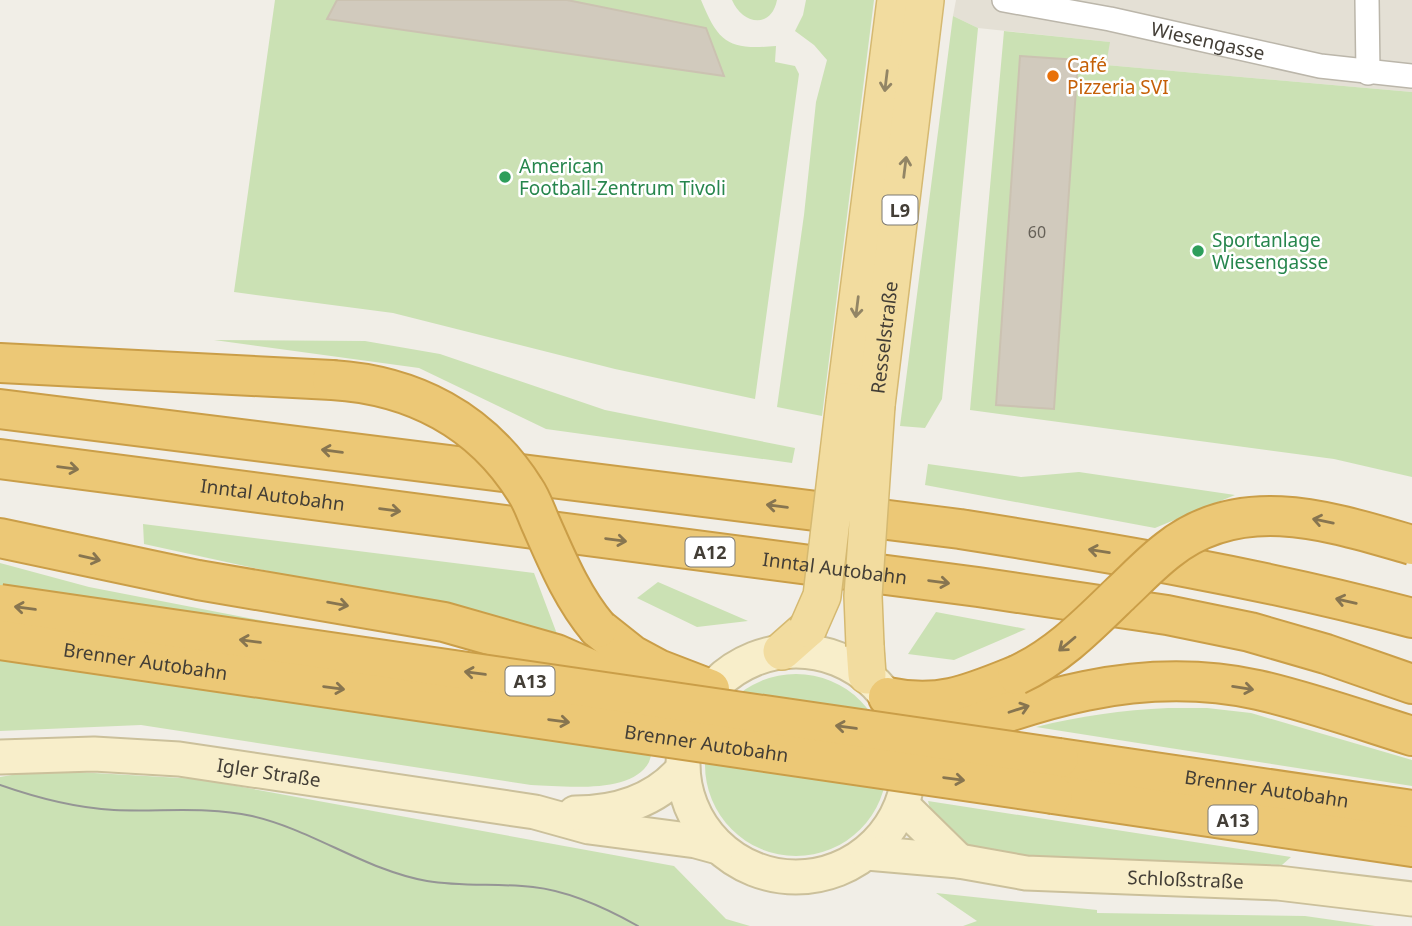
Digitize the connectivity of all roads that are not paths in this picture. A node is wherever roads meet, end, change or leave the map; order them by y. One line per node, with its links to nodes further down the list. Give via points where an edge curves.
1 (1004, 0): 4 (street, Wiesengasse)
2 (1367, 0): 4 (street)
3 (910, 7): 7 (main road, Resselstraße / L9)
4 (1368, 73): 5 (street, Wiesengasse)
5 (1412, 76)
6 (0, 363): 18 (highway, bridge, via 356,382 422,400 479,435 526,491 567,581 598,628 632,655)
7 (860, 403): 14 (main road, Resselstraße / L9, bridge, via 822,596); 16 (main road, Resselstraße / L9, bridge, via 863,596)
8 (0, 409): 13 (highway, one-way to 8, via 1347,600 1105,551 960,529)
9 (0, 460): 17 (highway, Inntal Autobahn / A12, one-way to 17, via 1167,615 1250,632)
10 (0, 538): 19 (highway, one-way to 19, via 492,635 590,669)
11 (1412, 545): 16 (highway, one-way to 16, bridge, via 1308,518 1278,515 1218,524 1169,549 1052,657 1017,675 941,701 913,703)
12 (0, 604): 24 (highway, Brenner Autobahn / A13, one-way to 12, bridge)
13 (1412, 618)
14 (795, 639): 16 (main road, L9, via 812,652); 18 (main road, L9, via 731,671)
15 (0, 640): 24 (highway, Brenner Autobahn / A13, one-way to 24, bridge)
16 (873, 673): 21 (main road, L9, via 902,722)
17 (1412, 684)
18 (710, 689): 19 (main road, L9)
19 (687, 731): 23 (main road, L9)
20 (1412, 736): 21 (highway, one-way to 20, via 1068,694 1145,682 1258,690)
21 (909, 750): 25 (main road, L9, via 909,778)
22 (0, 757): 27 (main road, Igler Straße, via 94,754 179,759)
23 (682, 770): 27 (main road, Igler Straße, via 654,795 627,806 587,813); 28 (main road, L9, via 700,824)
24 (1056, 776): 26 (highway, Brenner Autobahn / A13); 29 (highway, Brenner Autobahn / A13)
25 (902, 805): 30 (main road, L9, via 882,839); 31 (main road)
26 (1412, 810)
27 (535, 812): 28 (main road, Igler Straße, via 589,827)
28 (718, 847): 30 (main road, L9, via 745,865 776,876 808,877 839,869)
29 (1412, 847)
30 (867, 853): 31 (main road, Schloßstraße)
31 (959, 861): 32 (main road, Schloßstraße, via 1026,873 1278,883)
32 (1412, 899)

